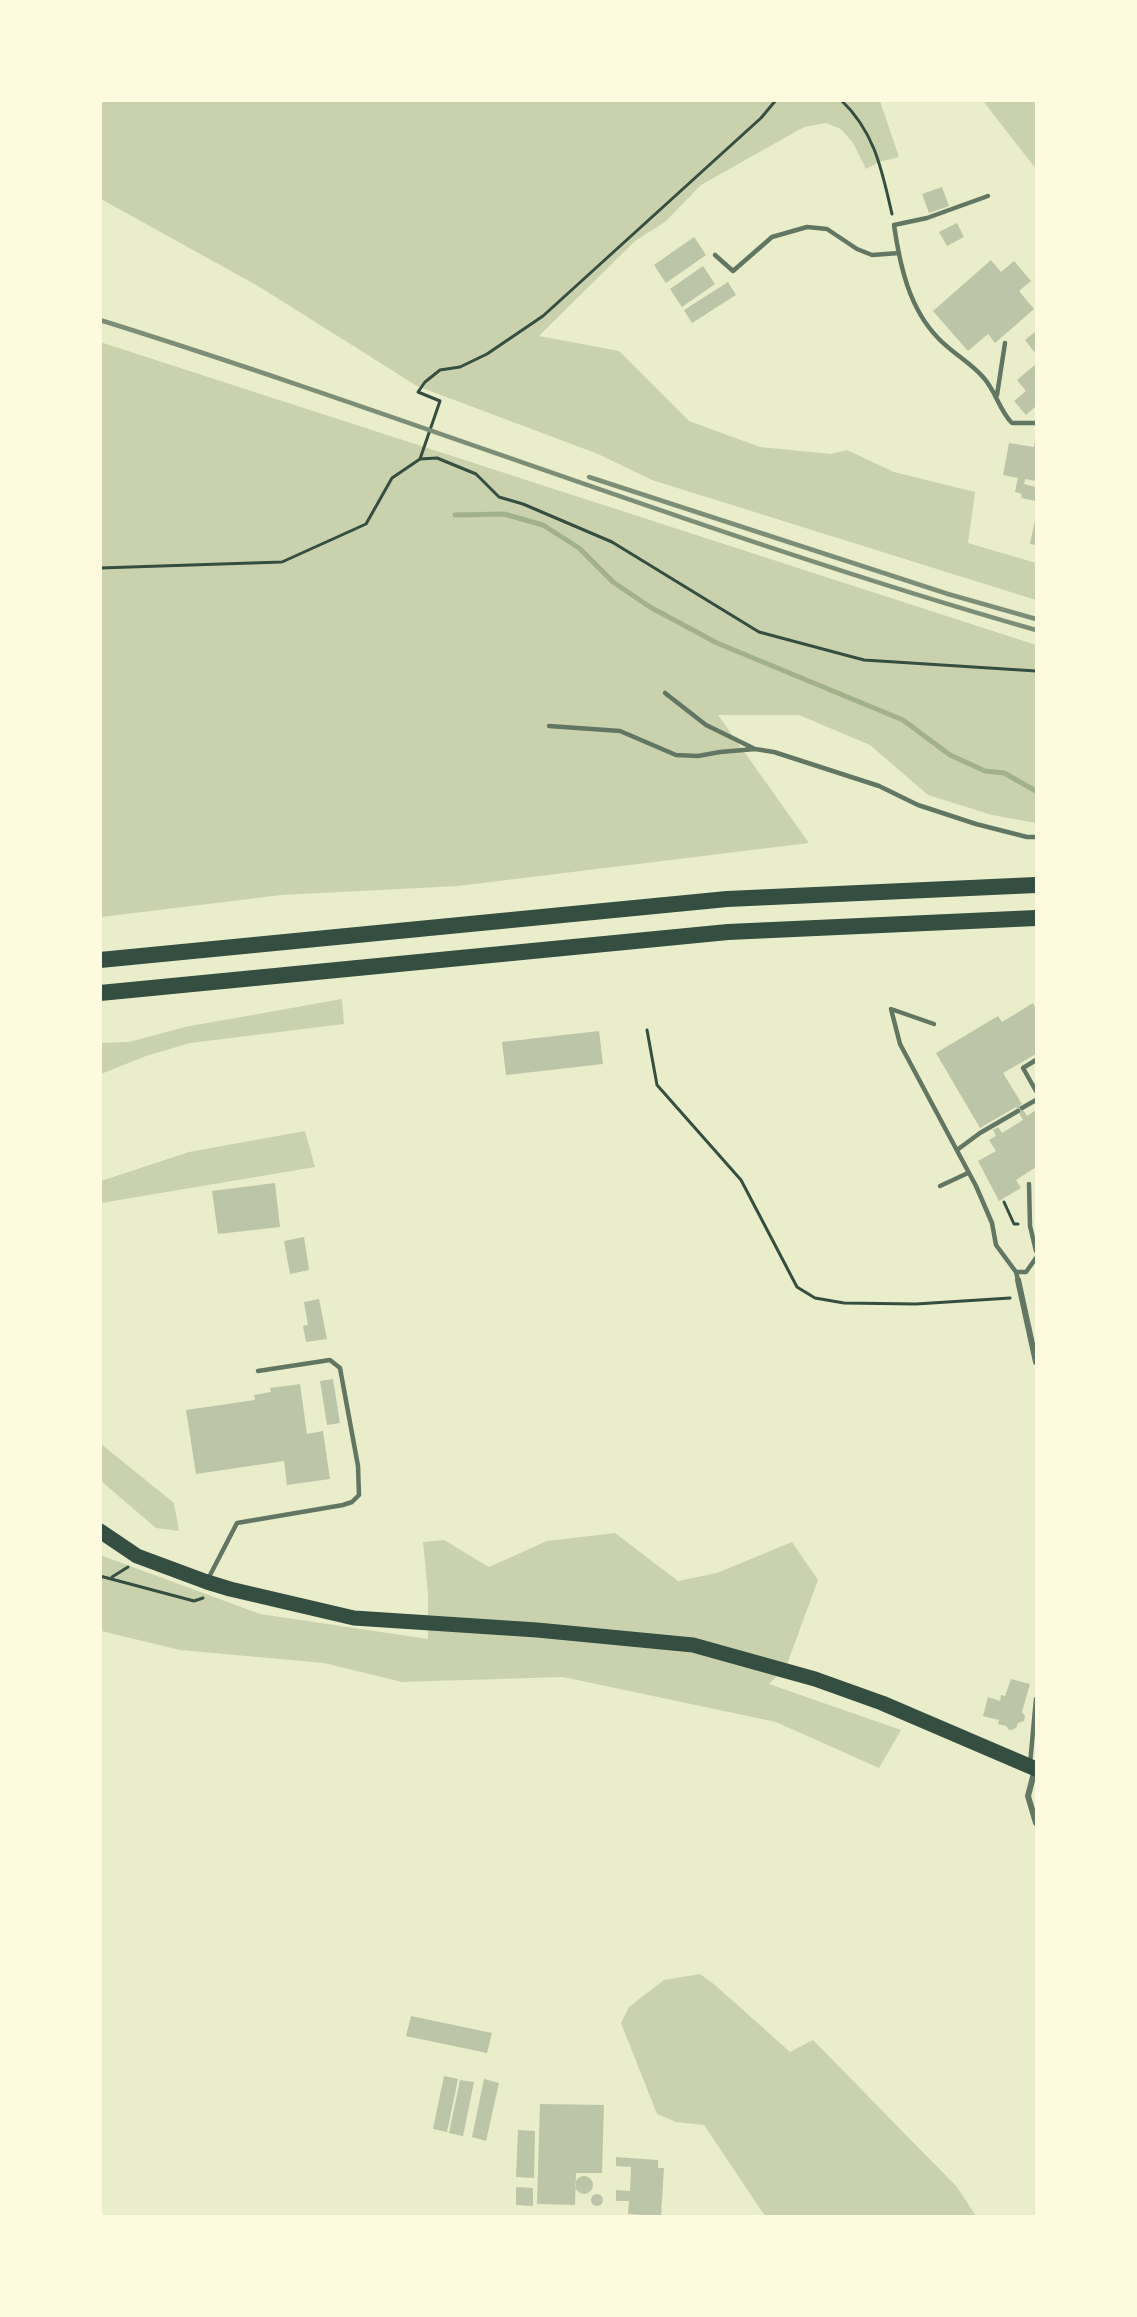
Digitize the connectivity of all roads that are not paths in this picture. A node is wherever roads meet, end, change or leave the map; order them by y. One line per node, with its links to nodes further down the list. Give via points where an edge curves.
1 (988, 196): 2 (lane, via 927,218 894,225)
2 (899, 253): 3 (lane, via 872,255 827,229 807,227 772,237 733,271); 5 (lane, via 919,314)
3 (715, 255)
4 (1005, 343): 5 (lane)
5 (997, 395): 6 (lane, via 1003,413 1012,423)
6 (1036, 423)
7 (665, 693): 9 (lane, via 706,725)
8 (549, 726): 9 (lane, via 620,731 676,755)
9 (755, 749): 10 (lane, via 841,773 976,824)
10 (1036, 837)
11 (1036, 885): 13 (highway, via 727,899)
12 (1036, 918): 14 (highway, via 728,932)
13 (100, 960)
14 (100, 993)
15 (934, 1024): 19 (lane, via 891,1009 900,1044)
16 (1036, 1060): 17 (lane, via 1023,1068)
17 (1036, 1091)
18 (1036, 1100): 19 (lane)
19 (957, 1150): 20 (lane)
20 (968, 1173): 22 (lane); 25 (lane, via 992,1223 996,1245)
21 (1029, 1184): 23 (lane, via 1030,1226)
22 (940, 1186)
23 (1036, 1251)
24 (1036, 1258): 25 (lane, via 1026,1272)
25 (1017, 1276): 26 (street)
26 (1036, 1362)
27 (258, 1371): 29 (lane, via 330,1360 340,1368 358,1466 359,1496 343,1505 237,1523)
28 (100, 1531): 29 (main road, via 137,1556)
29 (207, 1582): 31 (main road, via 354,1618 693,1645 815,1679 882,1703)
30 (1036, 1699): 31 (lane)
31 (1035, 1768): 32 (street, via 1028,1796)
32 (1036, 1823)

